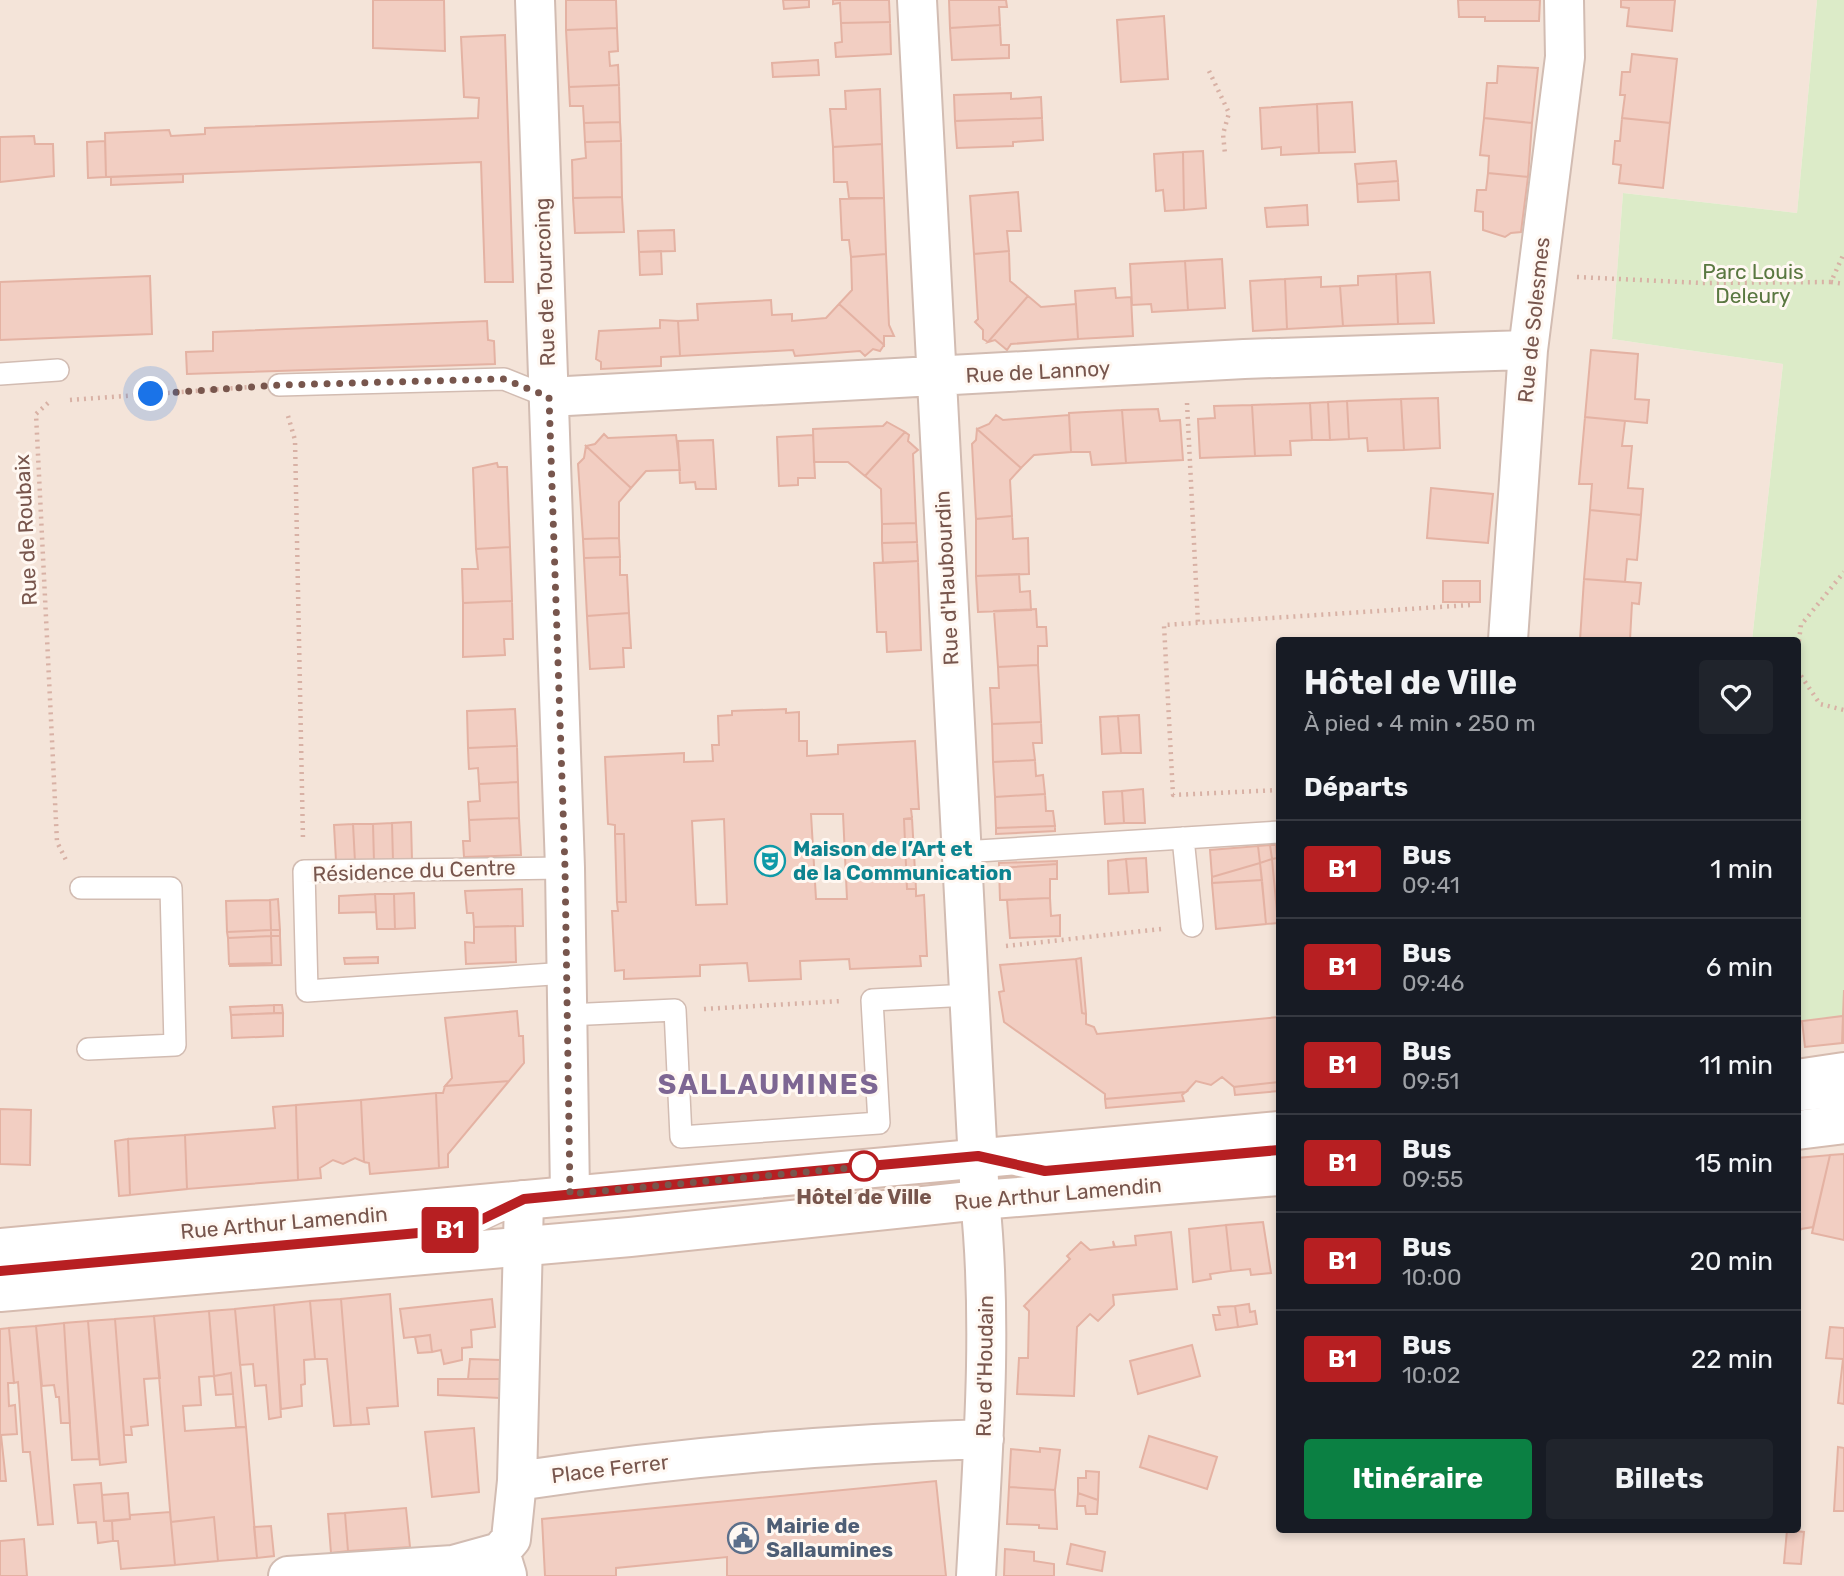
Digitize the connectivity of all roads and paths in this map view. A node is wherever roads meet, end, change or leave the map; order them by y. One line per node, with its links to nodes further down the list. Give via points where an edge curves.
1 (535, 0): 16 (street, Rue de Tourcoing)
2 (917, 0): 14 (street, Rue d'Haubourdin)
3 (1564, 0): 7 (street, Rue de Solesmes, via 1564,57)
4 (1209, 71): 5 (path, via 1229,113 1223,134)
5 (1225, 154)
6 (1844, 253): 8 (path)
7 (1538, 275): 8 (path, via 1702,284); 10 (street, Rue de Solesmes)
8 (1831, 282): 9 (path)
9 (1844, 284)
10 (1528, 350): 11 (street, Rue de Lannoy); 18 (street, Rue de Solesmes)
11 (1185, 363): 14 (street, Rue de Lannoy); 19 (path)
12 (58, 370): 13 (lane)
13 (0, 374)
14 (936, 377): 16 (street, Rue de Lannoy); 27 (street, Rue d'Haubourdin)
15 (279, 385): 16 (lane, via 504,379); 29 (path, via 295,440); 30 (path, Rue de Roubaix, via 49,402 36,414 57,842)
16 (549, 397): 28 (street, Rue de Tourcoing)
17 (1844, 572): 21 (path, via 1801,625)
18 (1509, 603): 19 (path); 20 (street, Rue de Solesmes)
19 (1198, 623): 24 (path, via 1164,625 1173,795)
20 (1508, 637)
21 (1799, 637)
22 (1801, 676): 23 (path, via 1820,704)
23 (1844, 710)
24 (1276, 790)
25 (1276, 832): 26 (lane)
26 (1183, 838): 27 (lane); 31 (lane)
27 (962, 852): 32 (street, Rue d'Haubourdin)
28 (565, 868): 29 (lane, Résidence du Centre); 33 (street, Rue de Tourcoing)
29 (304, 871): 33 (lane, Résidence du Centre, via 307,991)
30 (81, 888): 38 (lane, via 171,888 175,1045)
31 (1192, 926): 32 (path)
32 (967, 950): 34 (street, Rue d'Haubourdin)
33 (567, 973): 37 (street, Rue de Tourcoing)
34 (970, 995): 35 (lane); 47 (street, Rue d'Haubourdin)
35 (872, 1000): 36 (path); 36 (lane, via 879,1123 681,1137)
36 (675, 1010): 37 (lane)
37 (567, 1015): 49 (street, Rue de Tourcoing)
38 (88, 1049)
39 (1844, 1072): 40 (street)
40 (1801, 1078)
41 (1844, 1096): 42 (lane)
42 (1801, 1100)
43 (1844, 1124): 44 (street)
44 (1801, 1129)
45 (1276, 1131): 47 (street, Rue Arthur Lamendin)
46 (1276, 1150): 47 (lane, via 1045,1171)
47 (978, 1156): 49 (street, Rue Arthur Lamendin); 51 (street, Rue d'Houdain)
48 (1276, 1176): 51 (street, Rue Arthur Lamendin)
49 (570, 1194): 50 (street, Rue Arthur Lamendin)
50 (524, 1199): 52 (street); 53 (street, Rue Arthur Lamendin); 54 (lane, via 462,1229)
51 (980, 1200): 52 (street, Rue Arthur Lamendin); 56 (street, Rue d'Houdain, via 986,1256)
52 (523, 1247): 55 (street, Rue Arthur Lamendin); 57 (street)
53 (0, 1248)
54 (0, 1271)
55 (0, 1292)
56 (984, 1439): 57 (street, Place Ferrer, via 877,1443 617,1466); 60 (street, Rue d'Houdain)
57 (517, 1481): 58 (street, via 511,1539)
58 (503, 1564): 59 (street)
59 (288, 1576)
60 (976, 1576)

